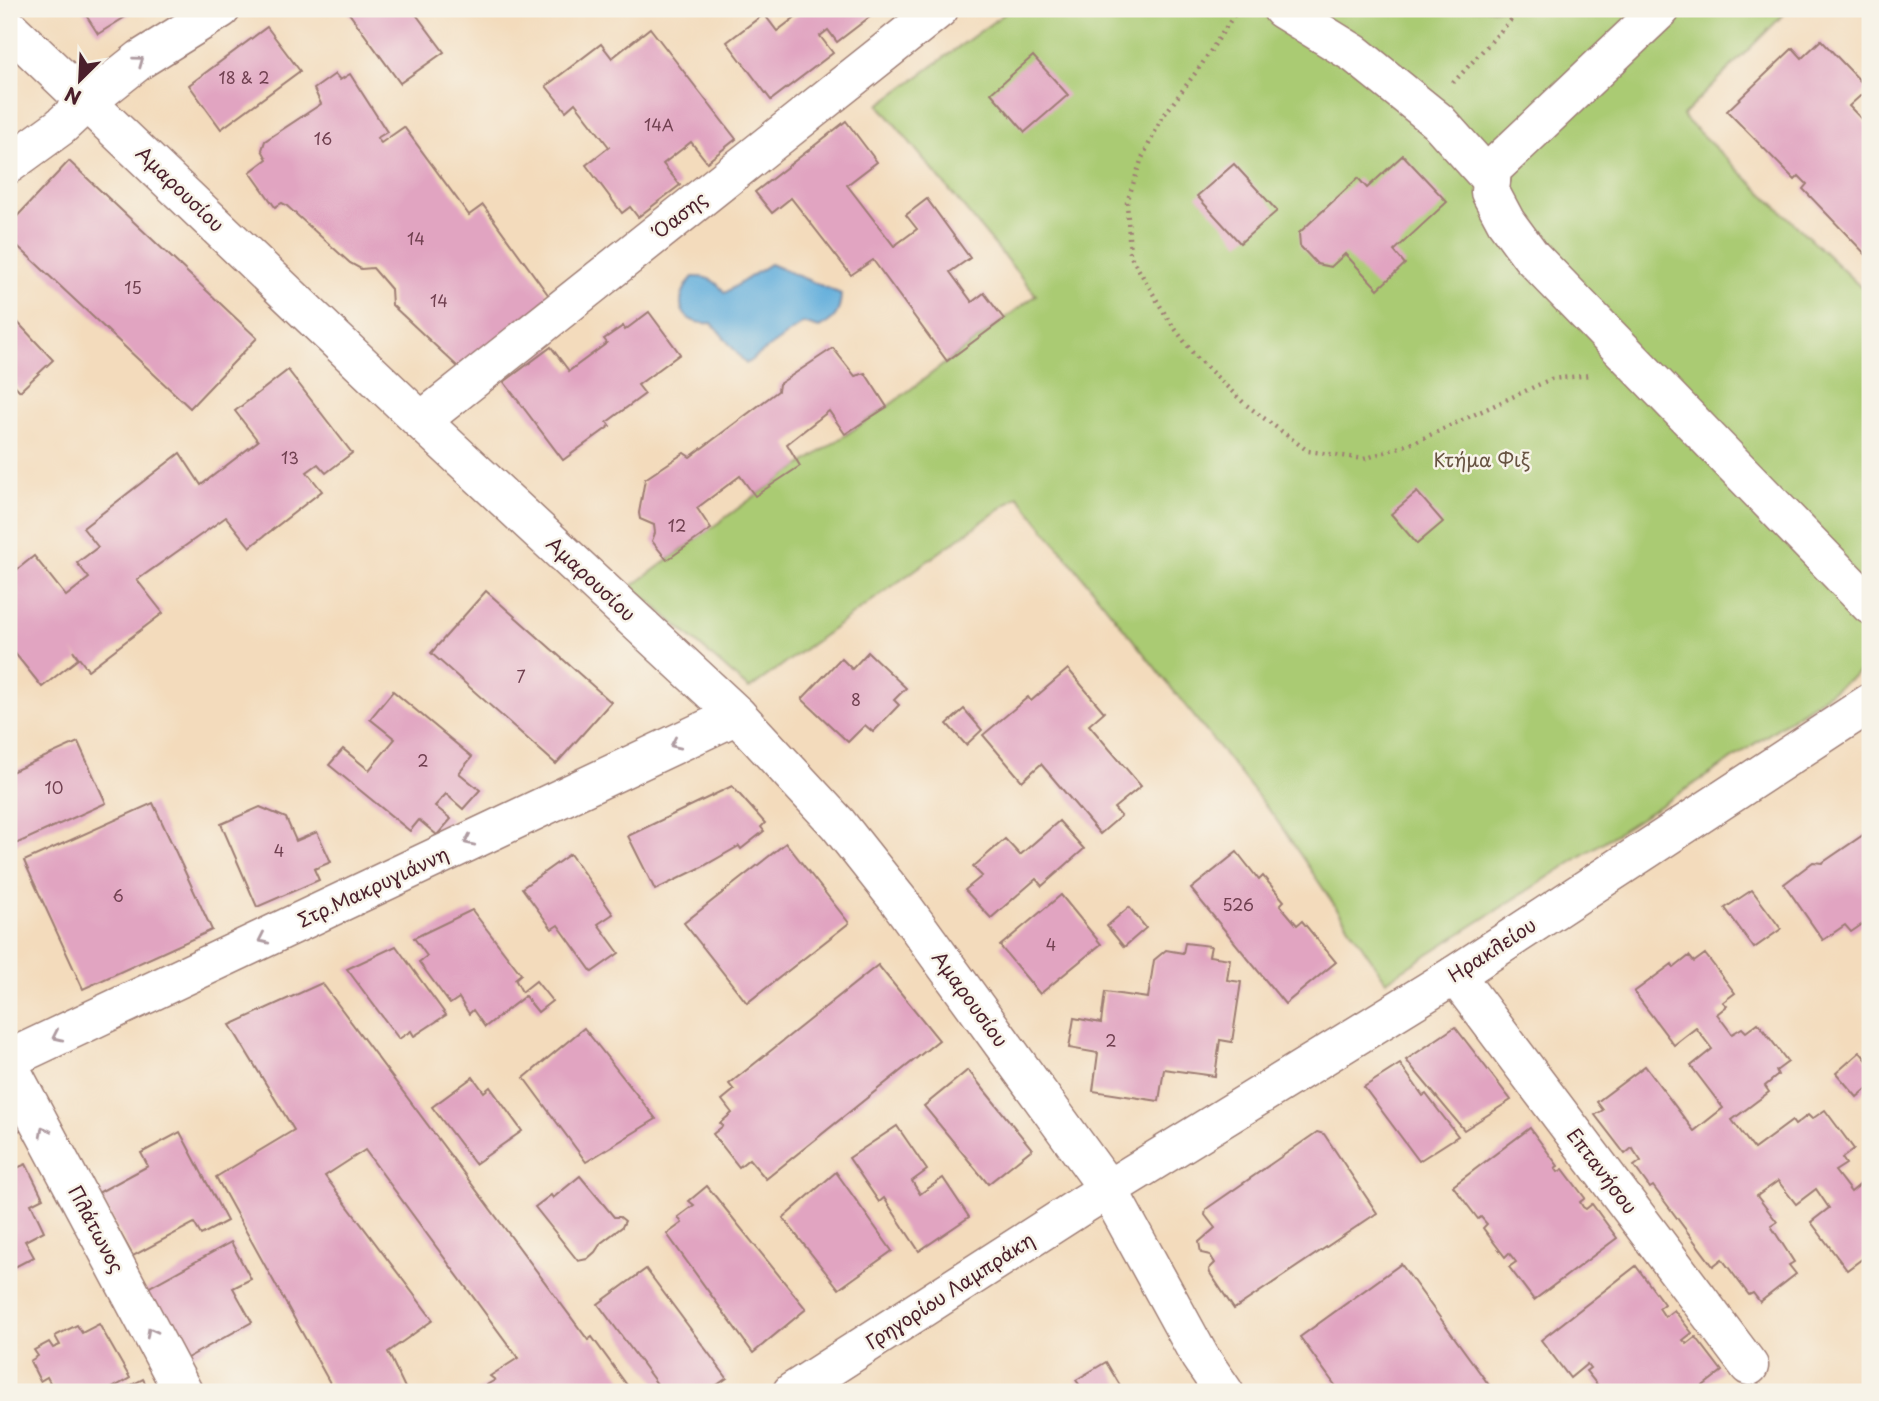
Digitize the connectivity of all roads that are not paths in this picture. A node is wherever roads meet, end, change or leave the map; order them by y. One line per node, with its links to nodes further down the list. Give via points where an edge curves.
1 (221, 9): 6 (main road, one-way to 1, via 141,59)
2 (939, 9): 9 (main road, Όασης)
3 (1282, 9): 8 (main road, via 1355,54 1438,121)
4 (1661, 9): 8 (main road, via 1492,169)
5 (9, 27): 6 (main road, Αμαρουσίου)
6 (88, 101): 7 (main road); 9 (main road, Αμαρουσίου)
7 (9, 164)
8 (1491, 180): 10 (main road, via 1490,192 1531,256)
9 (421, 421): 12 (main road, Αμαρουσίου)
10 (1870, 605)
11 (1870, 703): 13 (main road, Ηρακλείου)
12 (737, 715): 14 (main road, Στρ.Μακρυγιάννη, one-way to 14); 16 (main road, Αμαρουσίου, via 838,824 899,901)
13 (1455, 975): 16 (main road, Ηρακλείου); 17 (main road, Επτανήσου)
14 (9, 1059)
15 (9, 1066): 18 (main road, Πλάτωνος, one-way to 15)
16 (1108, 1189): 19 (main road, Γρηγορίου Λαμπράκη); 20 (main road, Αμαρουσίου)
17 (1749, 1366)
18 (183, 1392)
19 (792, 1392)
20 (1224, 1392)

